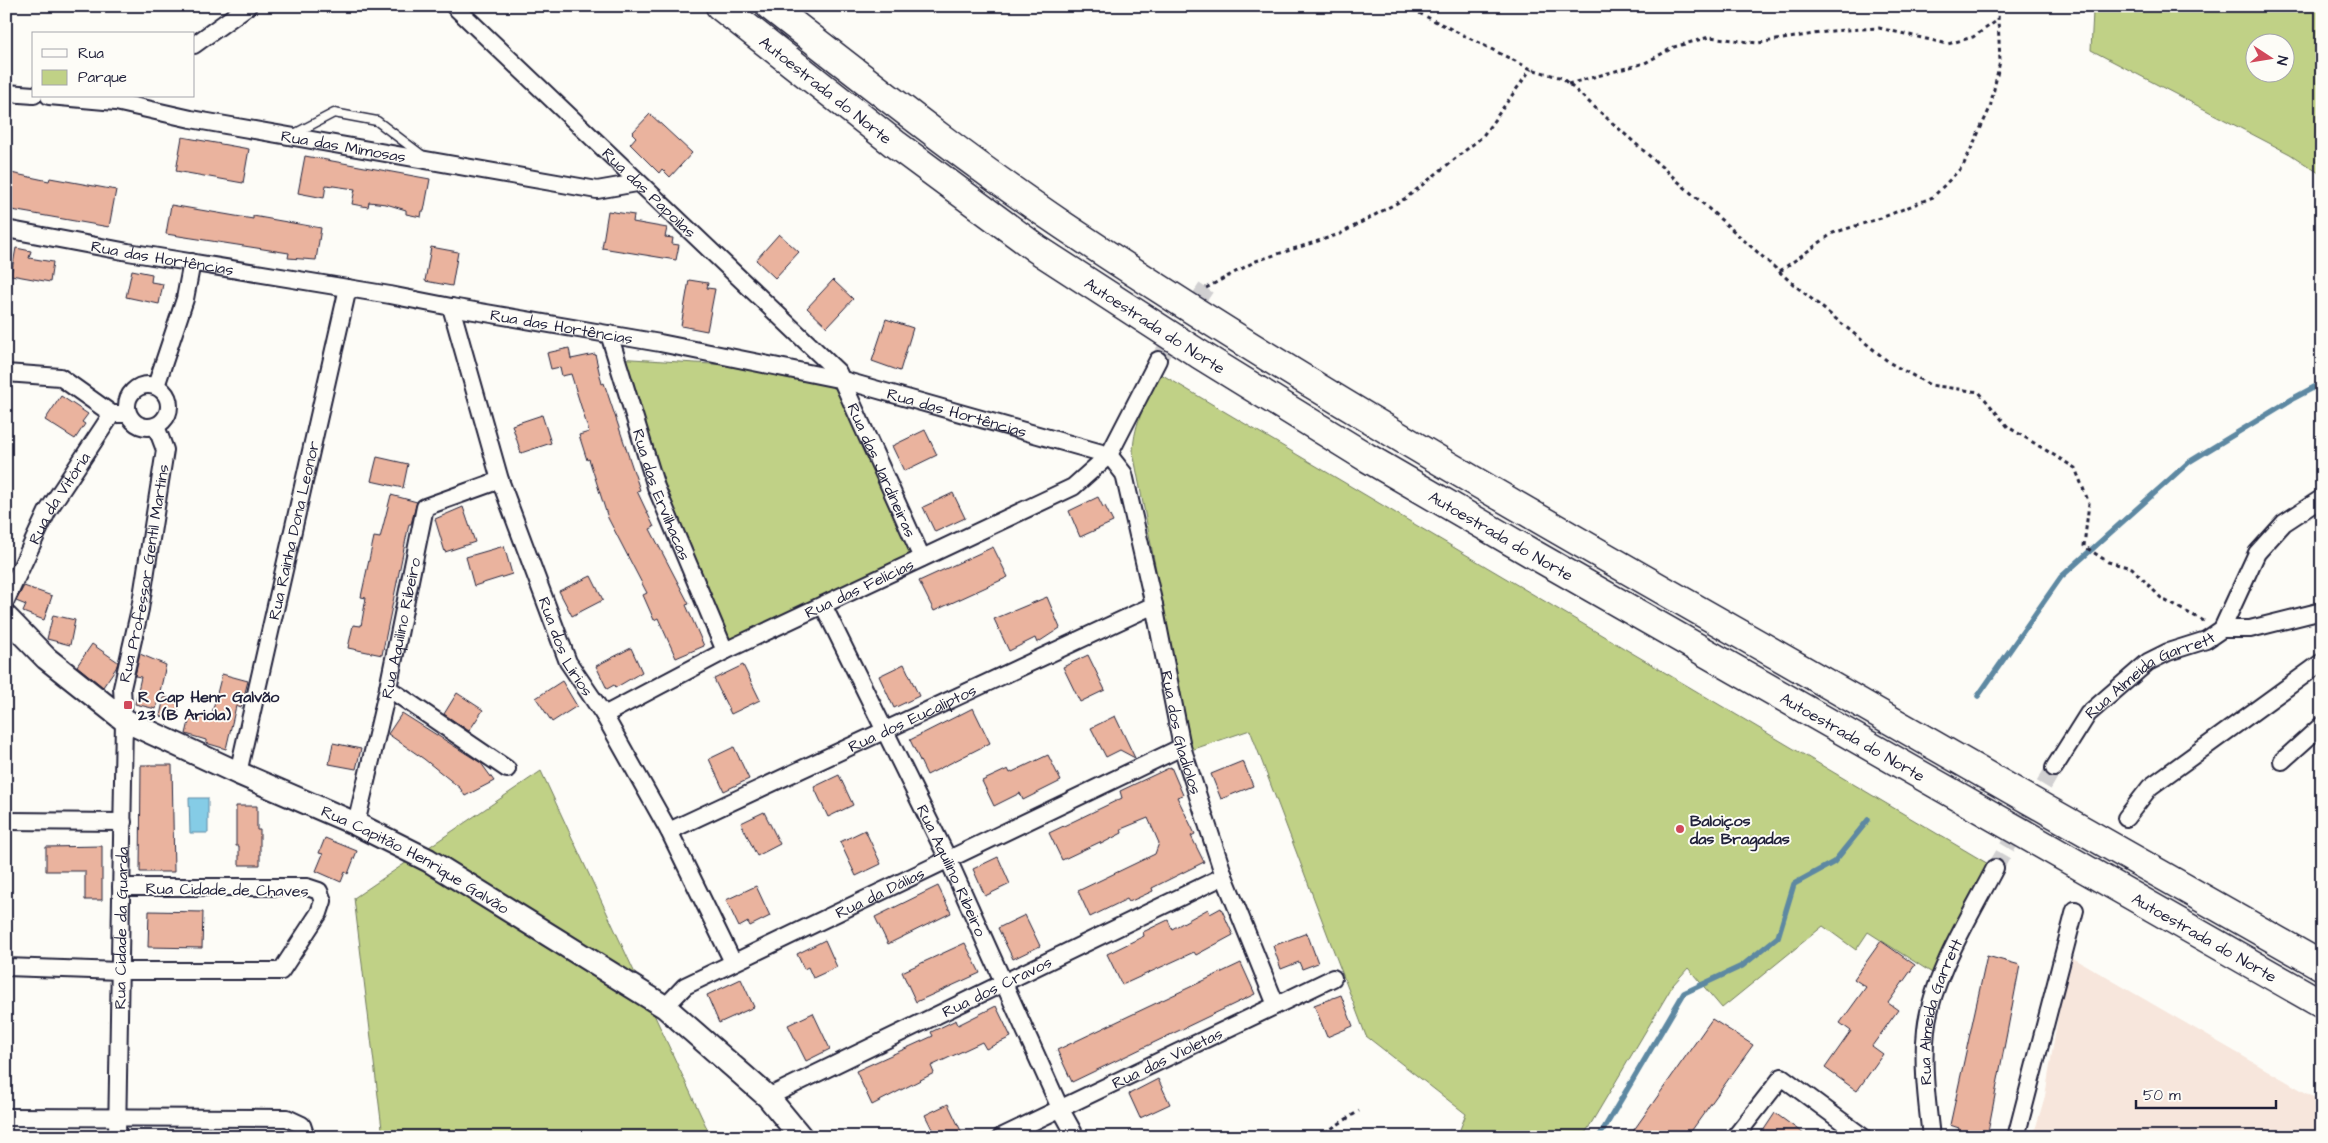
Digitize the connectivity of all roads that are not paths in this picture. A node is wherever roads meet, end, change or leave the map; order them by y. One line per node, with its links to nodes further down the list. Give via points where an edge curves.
1 (248, 6): 5 (street)
2 (454, 6): 12 (street, Rua das Papoilas)
3 (720, 6): 63 (highway, Autoestrada do Norte, via 895,144 1029,243 1207,359 1533,554)
4 (770, 6): 58 (highway, Autoestrada do Norte, via 1061,224 1215,324 1542,520)
5 (195, 44)
6 (6, 92): 7 (street)
7 (32, 95)
8 (96, 98): 9 (street, Rua das Mimosas)
9 (119, 99): 10 (street, Rua das Mimosas, via 191,119)
10 (290, 136): 11 (street, Rua das Mimosas); 11 (lane, via 334,113 377,121)
11 (429, 161): 12 (street, Rua das Mimosas, via 597,190)
12 (637, 183): 20 (street, Rua das Papoilas)
13 (6, 229): 14 (street, Rua das Hortências)
14 (192, 262): 15 (street, Rua das Hortências); 21 (street, via 185,299)
15 (348, 288): 16 (street, Rua das Hortências); 46 (street, Rua Rainha Dona Leonor)
16 (451, 308): 17 (street, Rua das Hortências); 26 (street, Rua dos Lírios)
17 (609, 334): 20 (street, Rua das Hortências); 35 (street, Rua das Ervilhacas, via 656,487)
18 (1158, 360): 25 (street)
19 (6, 373): 22 (street, via 60,377)
20 (843, 380): 25 (street, Rua das Hortências); 28 (street, Rua das Jardineiras)
21 (156, 386): 23 (street, via 149,384 136,388 127,400); 24 (street, via 169,402 167,416)
22 (112, 414): 23 (street); 29 (street, Rua da Vitória, via 47,512)
23 (128, 414): 24 (street, via 143,427)
24 (156, 426): 39 (street, Rua Professor Gentil Martins, via 165,450 140,609 122,688)
25 (1109, 455): 28 (street, Rua das Felícias, via 1073,487); 31 (street, Rua dos Gladíolos, via 1124,474)
26 (500, 480): 37 (street, Rua Aquilino Ribeiro, via 425,507); 38 (street, Rua dos Lírios, via 568,662)
27 (2322, 498): 34 (street, Rua Almeida Garrett, via 2284,523 2257,552)
28 (922, 558): 30 (street, Rua das Felícias)
29 (6, 600)
30 (823, 605): 35 (street, Rua das Felícias); 41 (street, Rua Aquilino Ribeiro)
31 (1154, 605): 41 (street, Rua dos Eucaliptos); 42 (street, Rua dos Gladíolos)
32 (2322, 611): 34 (street, via 2250,630)
33 (6, 617): 39 (street, Rua Capitão Henrique Galvão, via 46,658)
34 (2222, 629): 44 (street, Rua Almeida Garrett, via 2206,640 2148,662 2088,714)
35 (725, 651): 38 (street, Rua das Felícias)
36 (2322, 662): 47 (street, via 2150,787)
37 (388, 688): 45 (street); 50 (street, Rua Aquilino Ribeiro)
38 (604, 715): 51 (street, Rua dos Lírios)
39 (124, 720): 46 (street, Rua Capitão Henrique Galvão); 49 (street, Rua Cidade da Guarda)
40 (2322, 725): 43 (street)
41 (885, 731): 51 (street, Rua dos Eucaliptos); 52 (street, Rua Aquilino Ribeiro)
42 (1182, 747): 52 (street, Rua da Dálias); 54 (street, Rua dos Gladíolos)
43 (2282, 761)
44 (2054, 768)
45 (507, 769)
46 (238, 773): 50 (street, Rua Capitão Henrique Galvão)
47 (2126, 818)
48 (6, 821): 49 (street)
49 (122, 822): 55 (street, Rua Cidade da Guarda)
50 (356, 824): 65 (street, Rua Capitão Henrique Galvão, via 428,860)
51 (669, 831): 57 (street, Rua dos Lírios)
52 (948, 859): 57 (street, Rua da Dálias); 62 (street, Rua Aquilino Ribeiro)
53 (1995, 868): 77 (street, Rua Almeida Garrett, via 1940,978 1926,1029 1925,1082)
54 (1224, 876): 62 (street, Rua dos Cravos); 64 (street, Rua dos Gladíolos)
55 (121, 887): 60 (street, Rua Cidade da Guarda); 60 (street, Rua Cidade de Chaves, via 307,887 319,891 323,901 319,913 281,971)
56 (2074, 910): 78 (street)
57 (733, 962): 65 (street, Rua da Dálias, via 684,986)
58 (2322, 966)
59 (6, 967): 60 (street)
60 (120, 971): 69 (street, Rua Cidade da Guarda)
61 (1333, 978): 64 (street, Rua das Violetas)
62 (1005, 982): 66 (street, Rua dos Cravos); 67 (street, Rua Aquilino Ribeiro)
63 (2322, 1004)
64 (1276, 1005): 67 (street, Rua das Violetas)
65 (665, 1007): 66 (street, Rua Capitão Henrique Galvão)
66 (768, 1097): 72 (street, Rua Capitão Henrique Galvão)
67 (1060, 1108): 73 (street, Rua das Violetas); 74 (street, Rua Aquilino Ribeiro)
68 (6, 1117): 69 (street)
69 (117, 1118): 70 (street, via 287,1118); 71 (street, Rua Cidade da Guarda)
70 (304, 1131)
71 (117, 1137)
72 (801, 1137)
73 (1001, 1137)
74 (1076, 1137)
75 (1735, 1137): 76 (street, via 1782,1077)
76 (1863, 1137)
77 (1932, 1137)
78 (2016, 1137)

